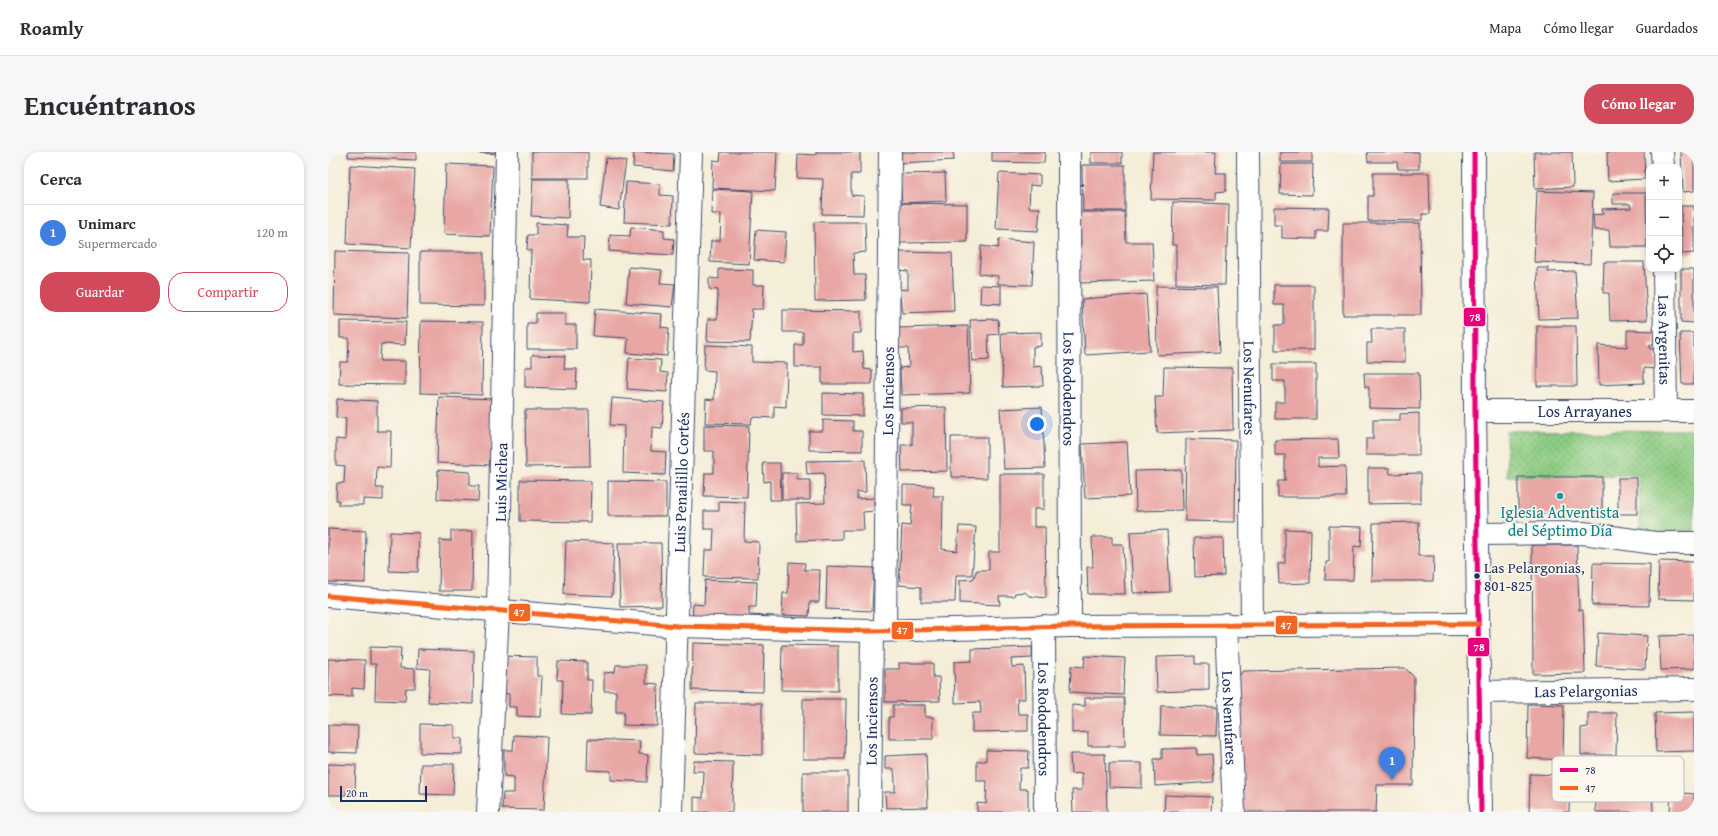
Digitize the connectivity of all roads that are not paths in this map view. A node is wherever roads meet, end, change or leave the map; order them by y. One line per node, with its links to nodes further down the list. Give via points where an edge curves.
1 (507, 152): 16 (street, Luis Michea)
2 (691, 152): 20 (street, Luis Penailillo Cortés)
3 (890, 152): 23 (street, Los Inciensos)
4 (1069, 152): 22 (street, Los Rododendros)
5 (1248, 152): 18 (street, Los Nenufares)
6 (1474, 152): 10 (street)
7 (1662, 152): 8 (street)
8 (1663, 164)
9 (1664, 272): 11 (street, Las Argenitas)
10 (1475, 411): 11 (street, Los Arrayanes); 13 (street)
11 (1666, 411): 12 (street, Los Arrayanes)
12 (1694, 411)
13 (1477, 534): 14 (street, via 1583,533 1655,543); 19 (street)
14 (1694, 543)
15 (328, 596): 16 (street)
16 (498, 610): 20 (street); 26 (street, Luis Michea)
17 (1226, 624): 18 (street); 22 (street); 30 (street, Los Nenufares)
18 (1252, 624): 19 (street)
19 (1478, 624): 25 (street)
20 (678, 626): 23 (street); 27 (street, Luis Penailillo Cortés)
21 (1044, 626): 22 (street); 23 (street); 29 (street, Los Rododendros)
22 (1070, 626)
23 (878, 630): 28 (street, Los Inciensos)
24 (1694, 690): 25 (street, Las Pelargonias)
25 (1479, 692): 31 (street)
26 (488, 812)
27 (671, 812)
28 (870, 812)
29 (1045, 812)
30 (1234, 812)
31 (1481, 812)

